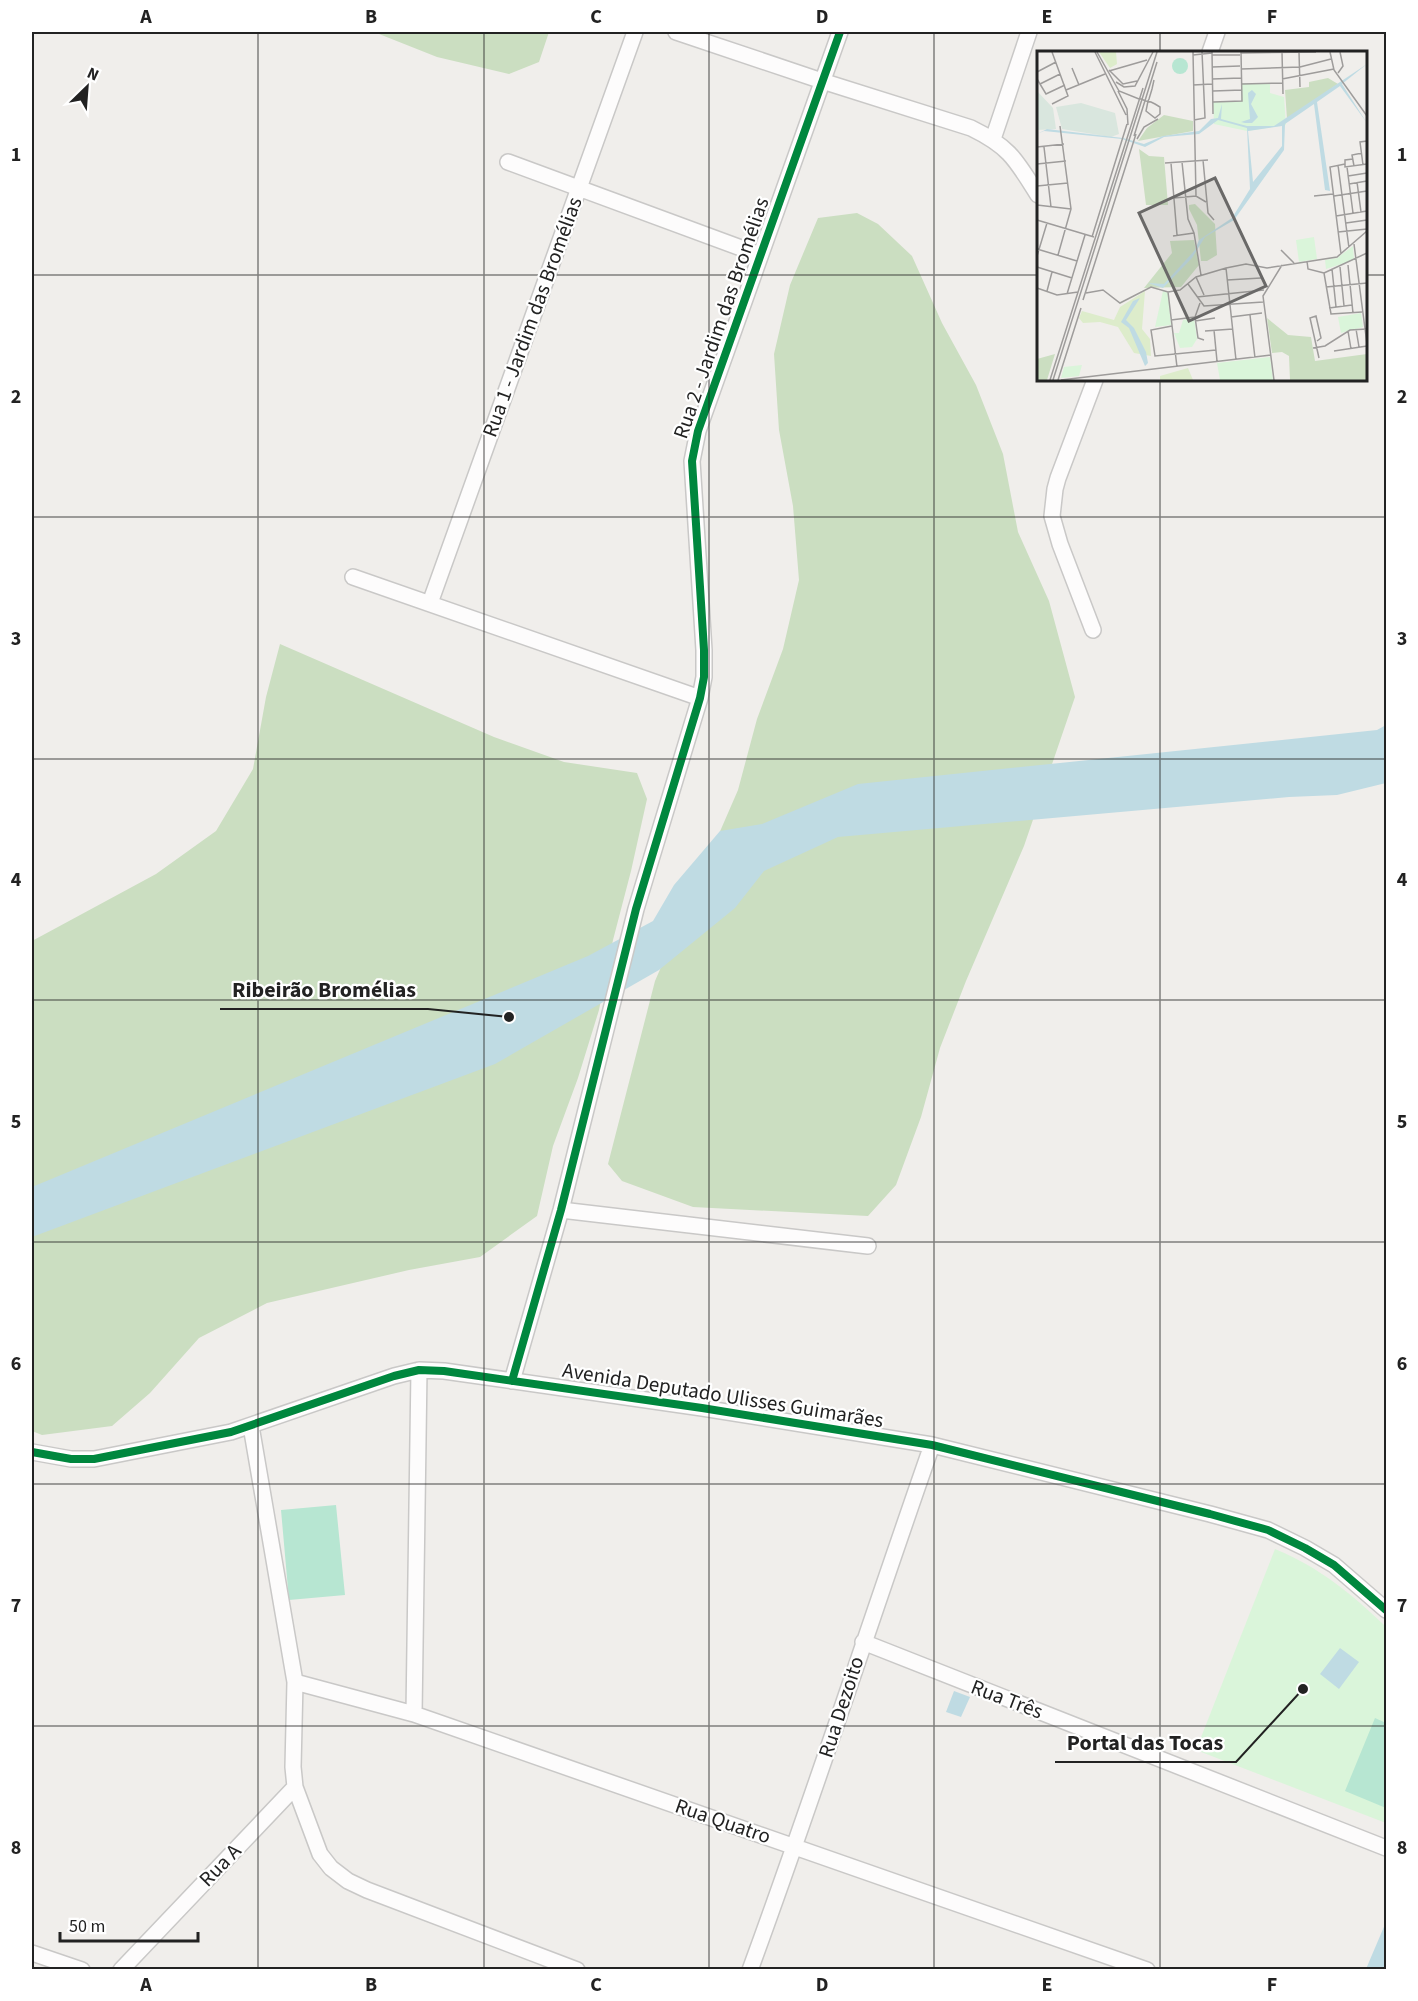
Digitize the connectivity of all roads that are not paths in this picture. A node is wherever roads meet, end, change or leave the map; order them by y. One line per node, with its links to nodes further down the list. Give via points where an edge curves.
1 (635, 32): 10 (street, Rua 1 - Jardim das Bromélias)
2 (676, 32): 7 (street)
3 (840, 32): 7 (street, Rua 2 - Jardim das Bromélias)
4 (1029, 32): 8 (street)
5 (1217, 32): 6 (street)
6 (1210, 51)
7 (822, 81): 8 (street, via 971,128); 12 (street, Rua 2 - Jardim das Bromélias)
8 (993, 139): 11 (street, via 1007,150)
9 (508, 162): 10 (street)
10 (579, 187): 12 (street); 15 (street, Rua 1 - Jardim das Bromélias)
11 (1037, 194)
12 (760, 255): 17 (street, Rua 2 - Jardim das Bromélias, via 701,422 692,461 704,650)
13 (1095, 381): 16 (street, via 1058,477 1052,516)
14 (353, 577): 15 (street)
15 (430, 603): 17 (street)
16 (1093, 630)
17 (700, 698): 18 (street, Rua 2 - Jardim das Bromélias, via 636,909)
18 (561, 1210): 19 (street); 21 (street, Rua 2 - Jardim das Bromélias)
19 (868, 1246)
20 (418, 1370): 21 (street, Avenida Deputado Ulisses Guimarães); 22 (street, Avenida Deputado Ulisses Guimarães); 28 (street)
21 (512, 1381): 23 (street, Avenida Deputado Ulisses Guimarães)
22 (251, 1426): 24 (street, Avenida Deputado Ulisses Guimarães, via 94,1459); 27 (street)
23 (932, 1444): 25 (street, Avenida Deputado Ulisses Guimarães, via 1268,1530 1334,1565); 26 (street, Rua Dezoito)
24 (32, 1452)
25 (1386, 1610)
26 (863, 1642): 30 (street, Rua Dezoito); 31 (street, Rua Três)
27 (295, 1682): 28 (street, Rua Quatro); 29 (street)
28 (414, 1714): 30 (street, Rua Quatro)
29 (295, 1787): 34 (street, Rua A); 35 (street, via 320,1854 348,1881)
30 (795, 1846): 36 (street, Rua Dezoito); 37 (street, Rua Quatro)
31 (1386, 1848)
32 (32, 1953): 33 (street)
33 (82, 1970)
34 (121, 1970)
35 (577, 1970)
36 (750, 1970)
37 (1147, 1970)

